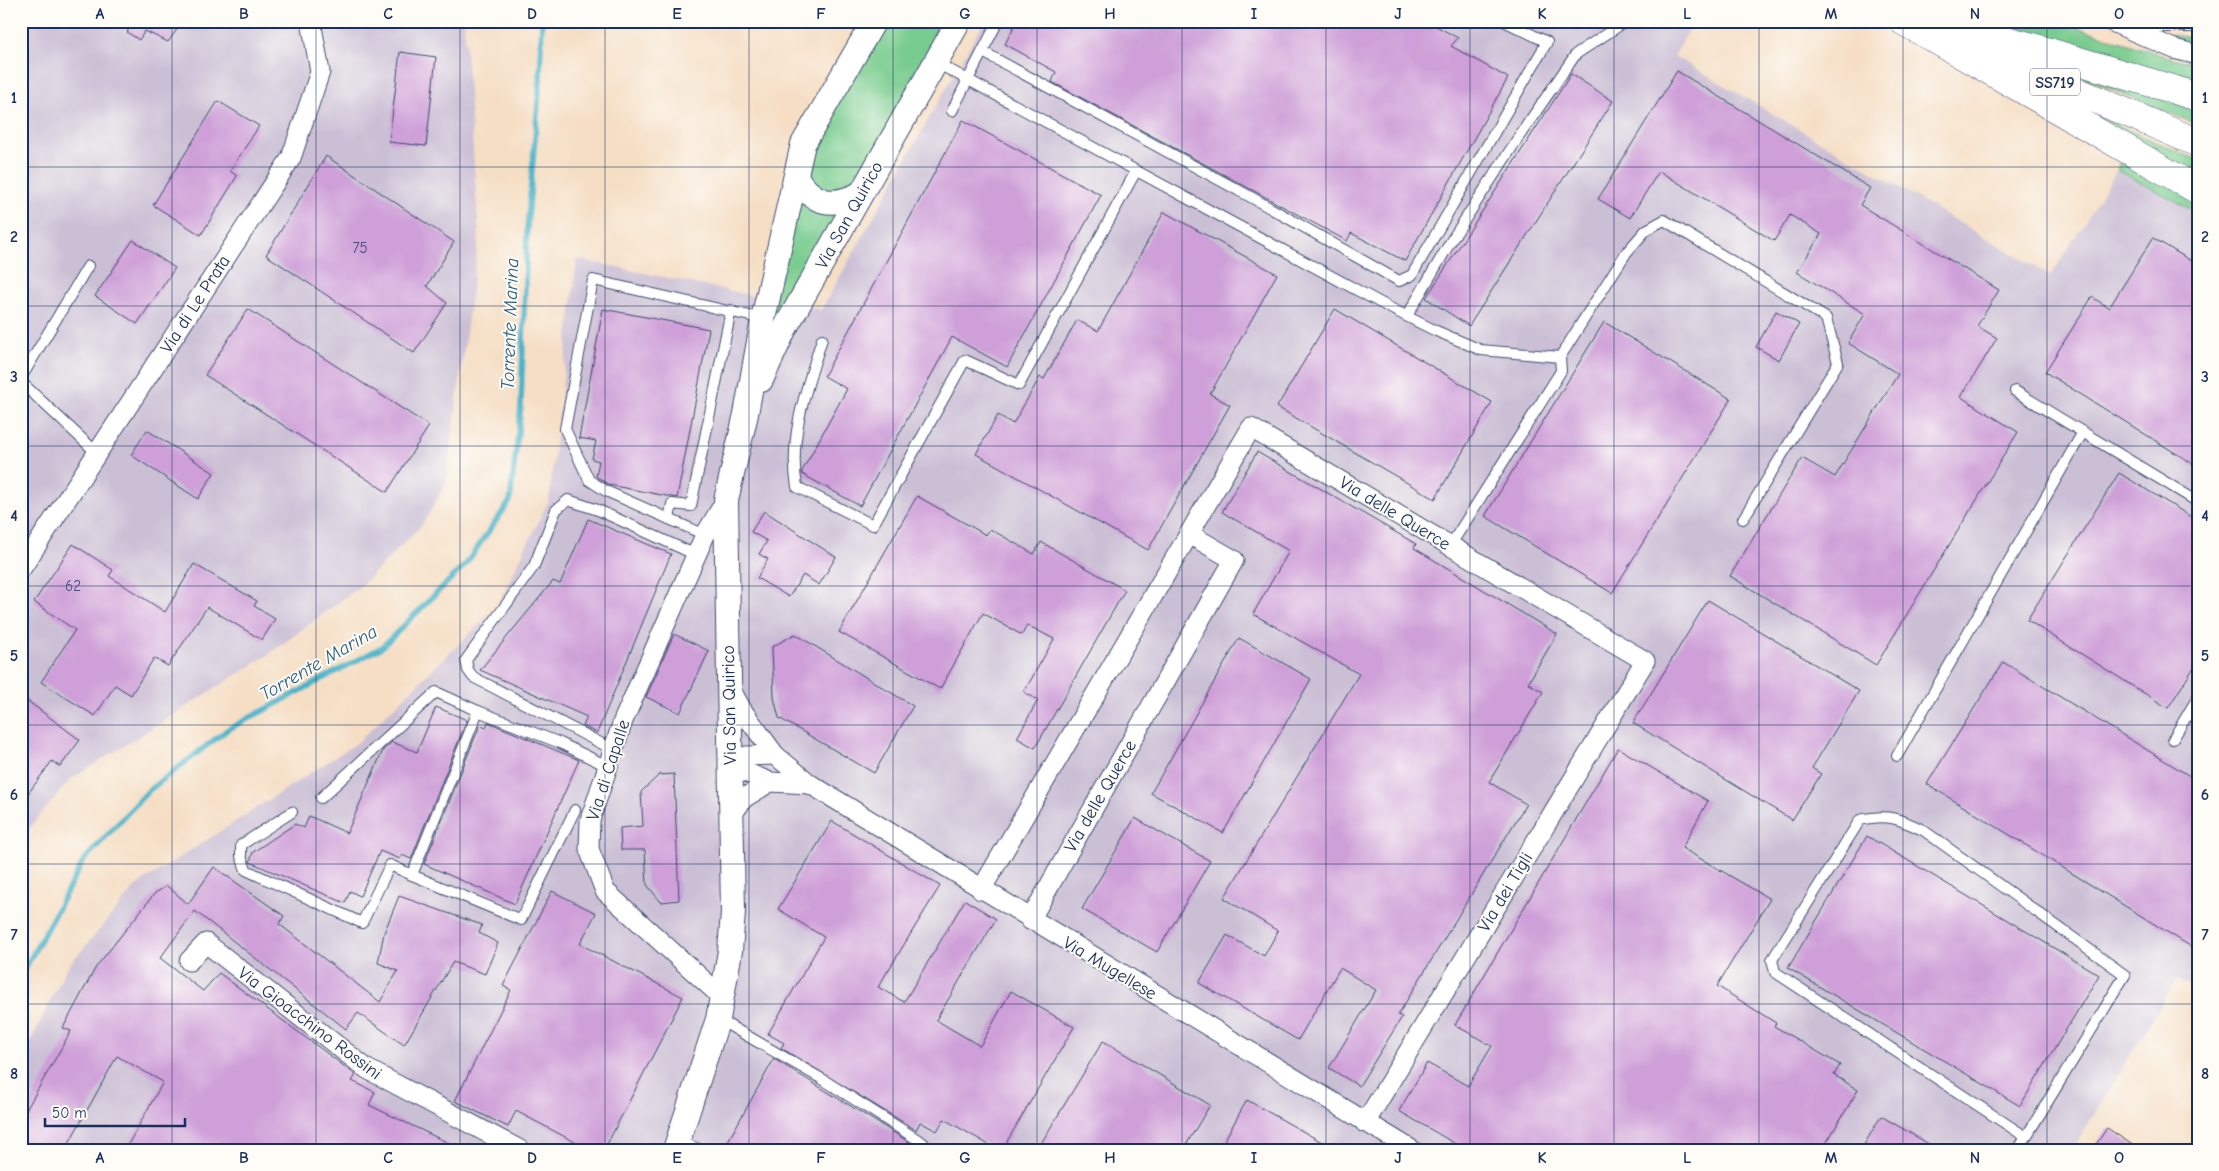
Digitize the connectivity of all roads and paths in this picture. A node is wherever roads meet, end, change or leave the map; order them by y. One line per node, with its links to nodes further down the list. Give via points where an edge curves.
1 (311, 21): 34 (street, Via di Le Prata, via 320,72 291,158)
2 (874, 21): 21 (street, Via San Quirico, via 803,144)
3 (959, 21): 15 (street, Via San Quirico)
4 (998, 21): 13 (lane)
5 (1504, 21): 13 (lane, via 1547,42 1412,275 1400,281)
6 (1626, 21): 26 (lane, via 1576,54 1451,241)
7 (1902, 21): 22 (highway)
8 (1911, 21): 19 (highway, SS719)
9 (1933, 21): 17 (highway)
10 (2110, 21): 14 (street, via 2174,49)
11 (2126, 21): 12 (lane, via 2154,27)
12 (2198, 27)
13 (982, 52): 16 (lane)
14 (2198, 55)
15 (935, 62): 16 (lane); 23 (street, Via San Quirico)
16 (969, 80): 18 (lane); 20 (lane)
17 (2198, 97)
18 (952, 112)
19 (2198, 143)
20 (1136, 170): 26 (lane); 28 (lane, via 1019,385 964,360 873,525 797,487 793,465 797,428)
21 (796, 177): 23 (street, via 806,192 831,203 845,202); 27 (street, Via San Quirico)
22 (2198, 190)
23 (860, 194): 32 (street, Via San Quirico, via 784,330)
24 (88, 266): 30 (lane)
25 (731, 310): 27 (lane); 37 (lane, via 691,506 672,504); 37 (lane, via 593,280 565,429 589,480)
26 (1407, 316): 29 (lane, via 1481,350)
27 (763, 319): 32 (street, Via San Quirico)
28 (822, 339)
29 (1560, 357): 38 (lane, via 1626,253 1646,230 1664,220 1826,318 1838,363); 41 (lane, via 1561,371)
30 (21, 380): 34 (lane)
31 (2015, 391): 33 (lane)
32 (746, 414): 35 (street, Via San Quirico)
33 (2083, 432): 36 (lane); 50 (lane)
34 (97, 453): 43 (street, Via di Le Prata)
35 (726, 500): 39 (street, Via di Capalle); 45 (street, Via San Quirico)
36 (2198, 502)
37 (669, 519): 39 (lane)
38 (1743, 519)
39 (705, 534): 42 (street, Via di Capalle)
40 (1189, 534): 41 (street, Via delle Querce, via 1251,428); 60 (street, Via delle Querce); 61 (street, Via delle Querce, via 1234,560)
41 (1450, 546): 44 (street, Via delle Querce)
42 (696, 555): 51 (street, Via di Capalle, via 623,721); 51 (lane, via 598,510 568,500 556,510 534,566 466,660 473,677)
43 (21, 569)
44 (1645, 661): 64 (street, Via dei Tigli)
45 (728, 685): 49 (street, Via Mugellese); 52 (street, Via San Quirico)
46 (2198, 697): 48 (lane)
47 (478, 711): 51 (lane, via 560,743); 55 (lane, via 436,692); 59 (lane)
48 (2173, 739)
49 (775, 755): 52 (street, via 746,756); 54 (street, Via Mugellese)
50 (1897, 756)
51 (612, 758): 63 (street, Via di Capalle, via 590,820 589,849 604,891 680,957)
52 (730, 766): 53 (street, Via Mugellese); 58 (street, Via San Quirico)
53 (770, 782): 54 (street, Via Mugellese); 58 (street, via 744,798)
54 (810, 784): 60 (street, Via Mugellese)
55 (321, 798)
56 (574, 810): 59 (lane, via 521,920)
57 (292, 812): 59 (lane, via 241,845 246,870 362,923 390,865)
58 (731, 816): 63 (street, Via San Quirico, via 733,912)
59 (412, 875)
60 (981, 890): 61 (street, Via Mugellese)
61 (1030, 920): 64 (street, Via Mugellese)
62 (190, 961): 67 (street, Via Gioacchino Rossini, via 206,943 367,1069)
63 (720, 1008): 66 (street); 69 (lane, via 822,1079 923,1143)
64 (1365, 1123): 70 (street, Via Mugellese)
65 (2026, 1137): 65 (lane, via 2126,975 1923,830 1904,821 1881,816 1860,820 1772,960 1775,972); 71 (lane)
66 (676, 1145): 68 (lane)
67 (520, 1150)
68 (700, 1150)
69 (928, 1150)
70 (1412, 1150)
71 (2018, 1150)

